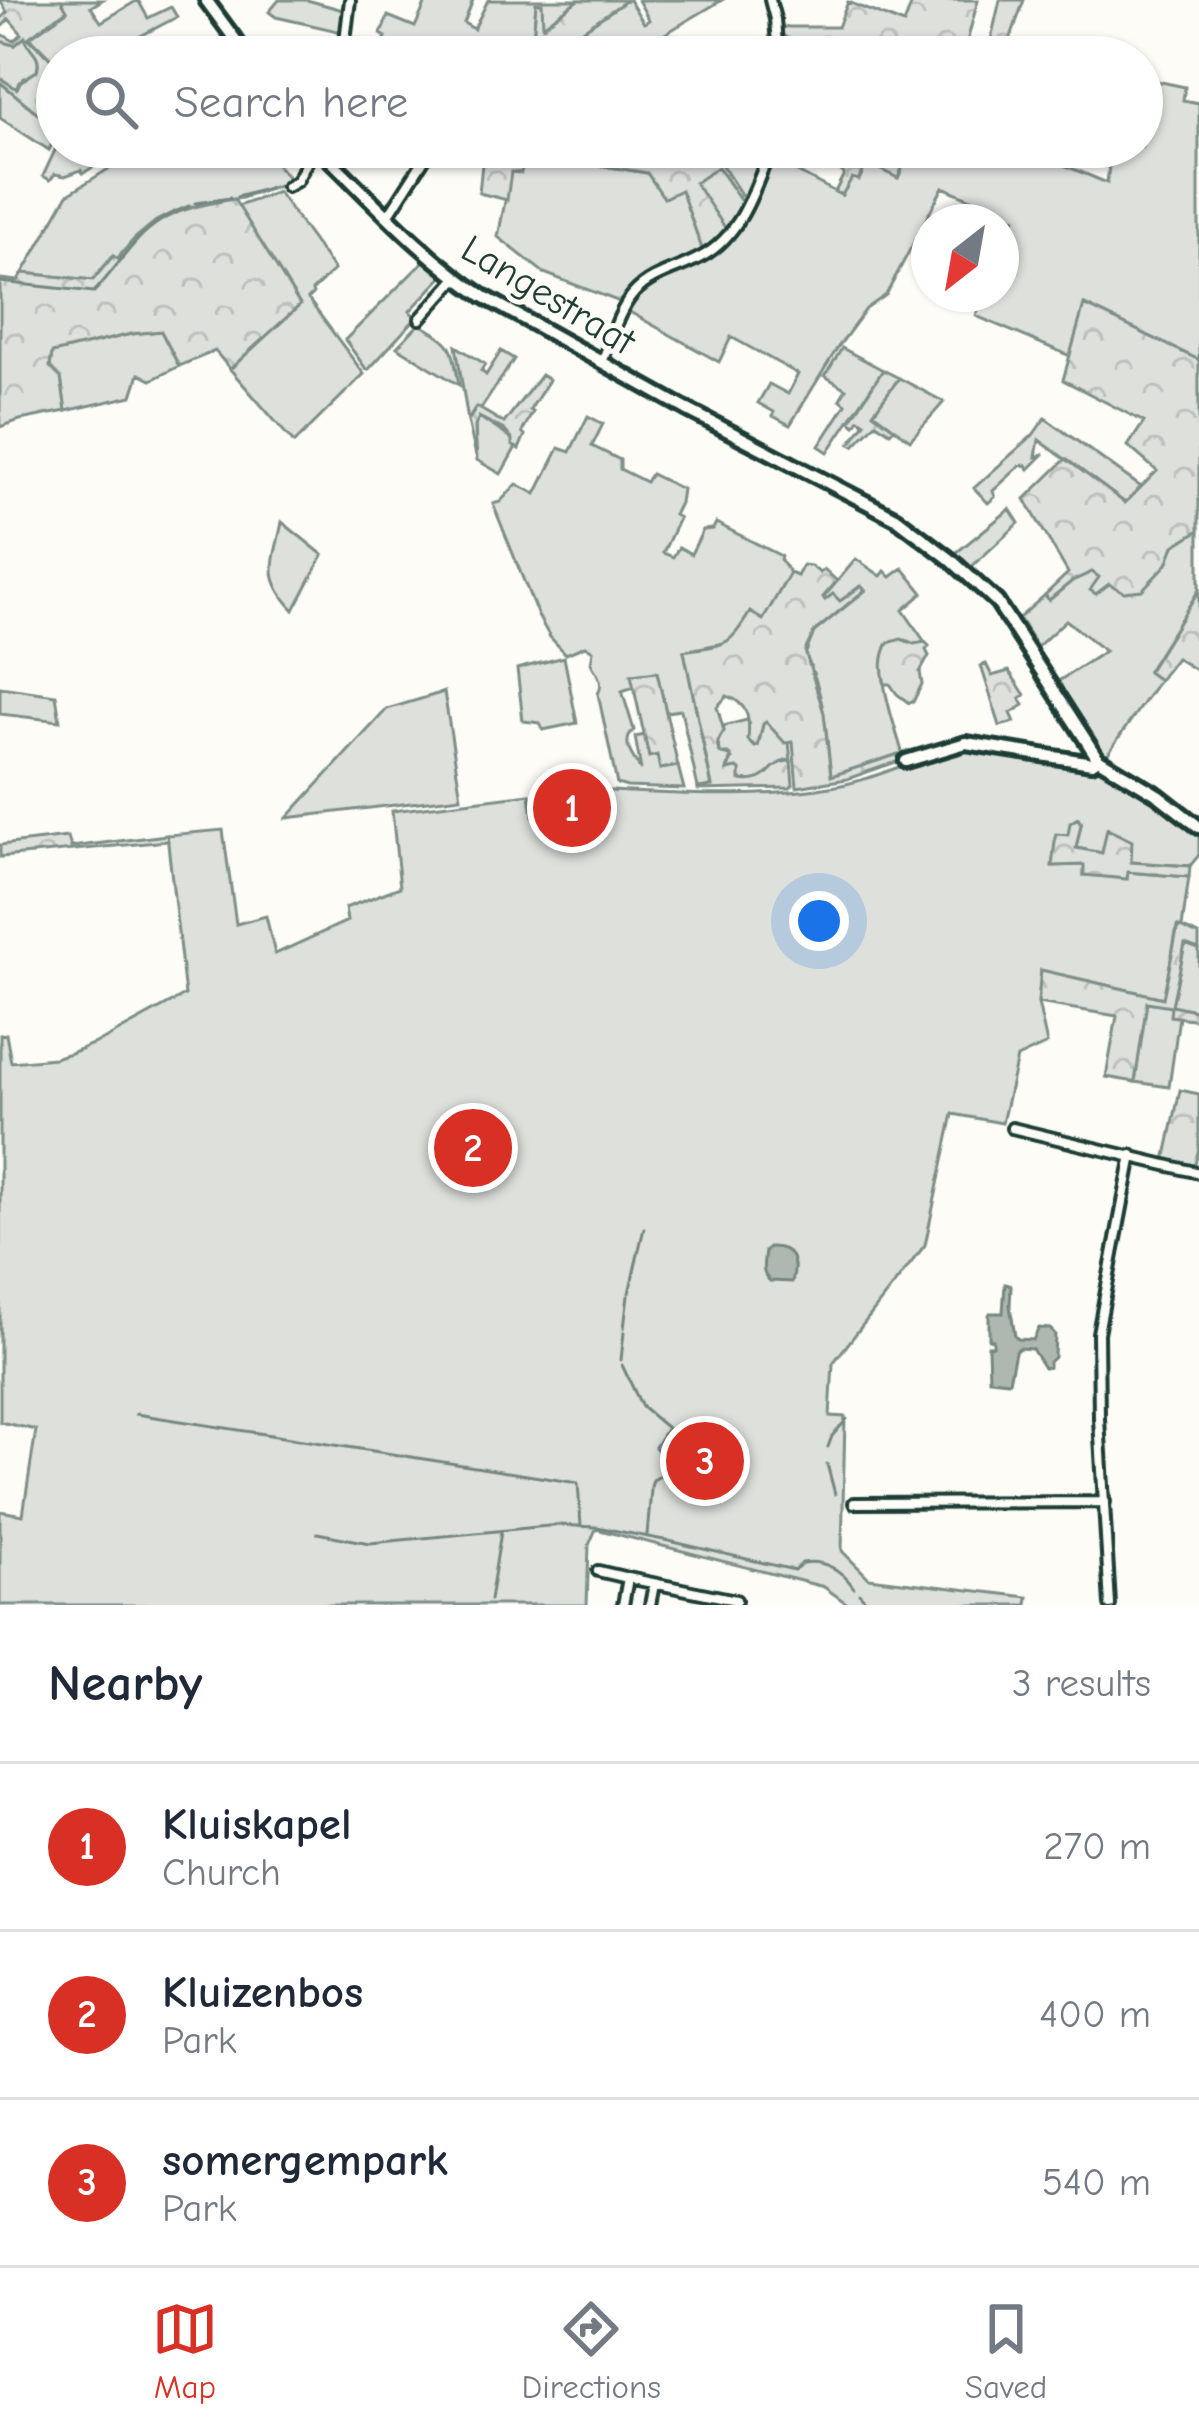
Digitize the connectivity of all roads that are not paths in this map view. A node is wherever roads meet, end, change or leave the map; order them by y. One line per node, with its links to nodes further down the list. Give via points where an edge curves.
1 (206, 0): 4 (street)
2 (350, 0): 5 (street)
3 (770, 0): 6 (street)
4 (233, 36)
5 (344, 36)
6 (777, 36)
7 (304, 168): 11 (street, Langestraat)
8 (338, 168): 12 (street, Langestraat)
9 (419, 168): 12 (street)
10 (762, 168): 15 (street, via 730,231 706,254 636,292)
11 (287, 187)
12 (388, 216): 13 (street, Langestraat)
13 (456, 279): 14 (street); 15 (street, Langestraat)
14 (420, 320)
15 (602, 363): 16 (street, Langestraat, via 877,506 975,580)
16 (1098, 758): 17 (street, via 1092,764 966,743); 18 (street)
17 (906, 761)
18 (1198, 825)
19 (1012, 1128): 20 (street)
20 (1132, 1155): 21 (street); 23 (street, via 1098,1333)
21 (1199, 1173)
22 (854, 1502): 23 (street)
23 (1105, 1502): 30 (street)
24 (598, 1570): 25 (street)
25 (628, 1578): 26 (street); 27 (street)
26 (654, 1584): 28 (street); 29 (street)
27 (623, 1605)
28 (650, 1605)
29 (735, 1605)
30 (1110, 1605)

